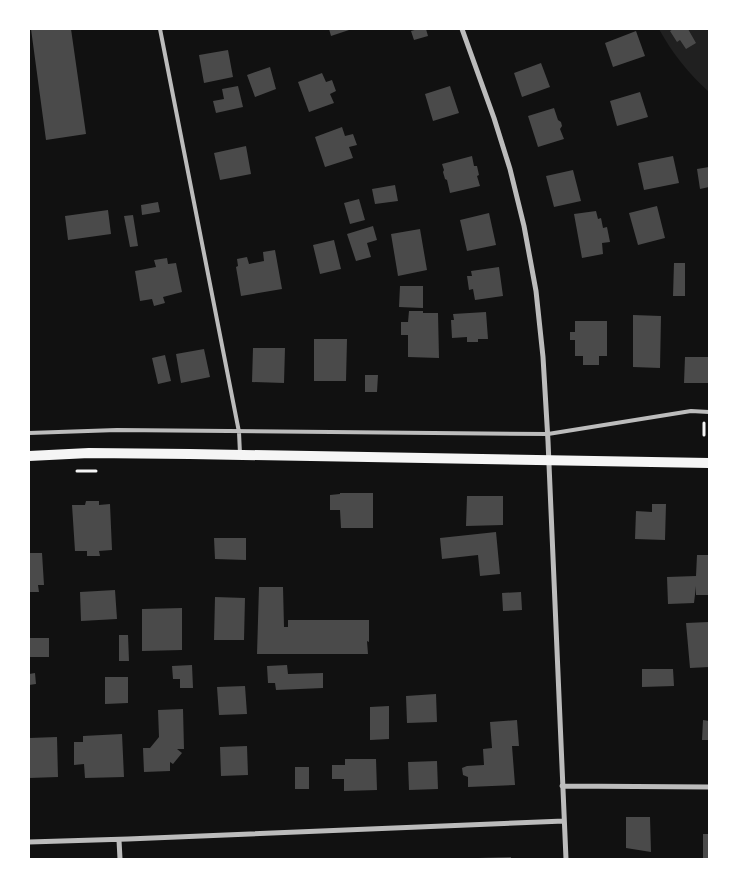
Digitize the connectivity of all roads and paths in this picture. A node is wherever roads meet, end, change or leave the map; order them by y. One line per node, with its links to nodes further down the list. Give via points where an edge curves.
1 (160, 29): 4 (lane)
2 (462, 29): 6 (street, via 494,118 524,226 536,291)
3 (709, 412): 6 (lane, via 691,411)
4 (239, 432): 5 (lane, via 117,430); 6 (lane); 7 (lane)
5 (29, 433)
6 (548, 434): 9 (street)
7 (240, 455): 8 (main road, via 89,453); 9 (main road)
8 (29, 456)
9 (549, 461): 10 (main road); 11 (street)
10 (709, 463)
11 (562, 786): 12 (street); 13 (street)
12 (709, 787)
13 (564, 821): 14 (street); 17 (street)
14 (120, 840): 15 (street); 16 (street)
15 (29, 842)
16 (120, 859)
17 (566, 859)

